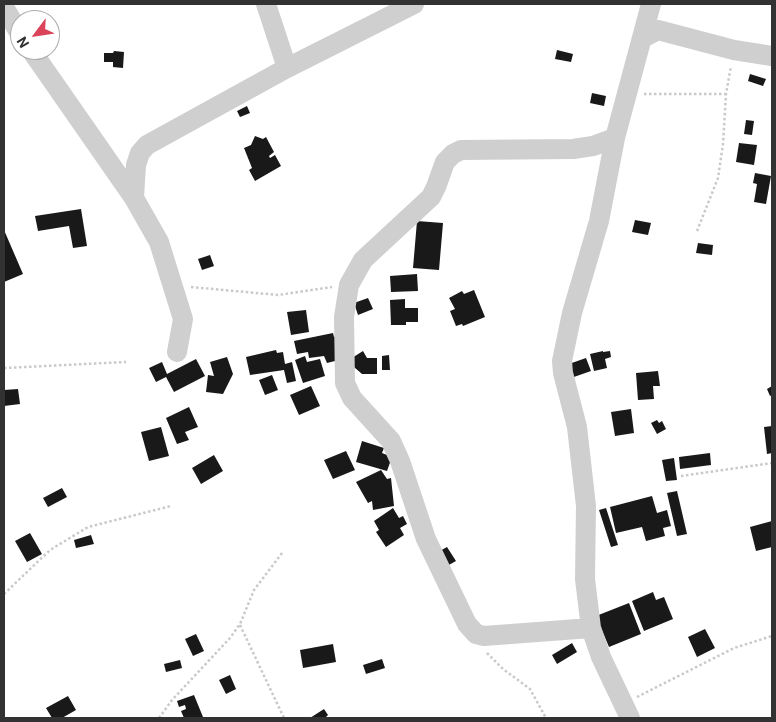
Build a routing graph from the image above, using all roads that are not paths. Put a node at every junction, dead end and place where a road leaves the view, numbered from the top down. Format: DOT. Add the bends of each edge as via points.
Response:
graph roads {
  1 [pos="266,4"];
  2 [pos="414,4"];
  3 [pos="651,4"];
  4 [pos="643,38"];
  5 [pos="772,56"];
  6 [pos="38,60"];
  7 [pos="287,68"];
  8 [pos="615,138"];
  9 [pos="134,198"];
  10 [pos="177,352"];
  11 [pos="591,628"];
  12 [pos="627,711"];
  1 -- 7 [label="street"];
  2 -- 7 [label="street"];
  3 -- 4 [label="street"];
  4 -- 5 [label="street" via="658,30 734,50"];
  4 -- 8 [label="street"];
  6 -- 9 [label="street"];
  7 -- 9 [label="street" via="147,145 136,165"];
  8 -- 11 [label="street" via="599,221 572,313 562,361 577,427 586,506 585,579"];
  8 -- 11 [label="street" via="573,150 461,150 453,154 444,162 431,197 364,260 349,285 344,317 345,383 352,398 391,441 426,539 467,624 476,634 484,636"];
  9 -- 10 [label="street" via="159,242 183,319"];
  11 -- 12 [label="street" via="601,658"];
}
